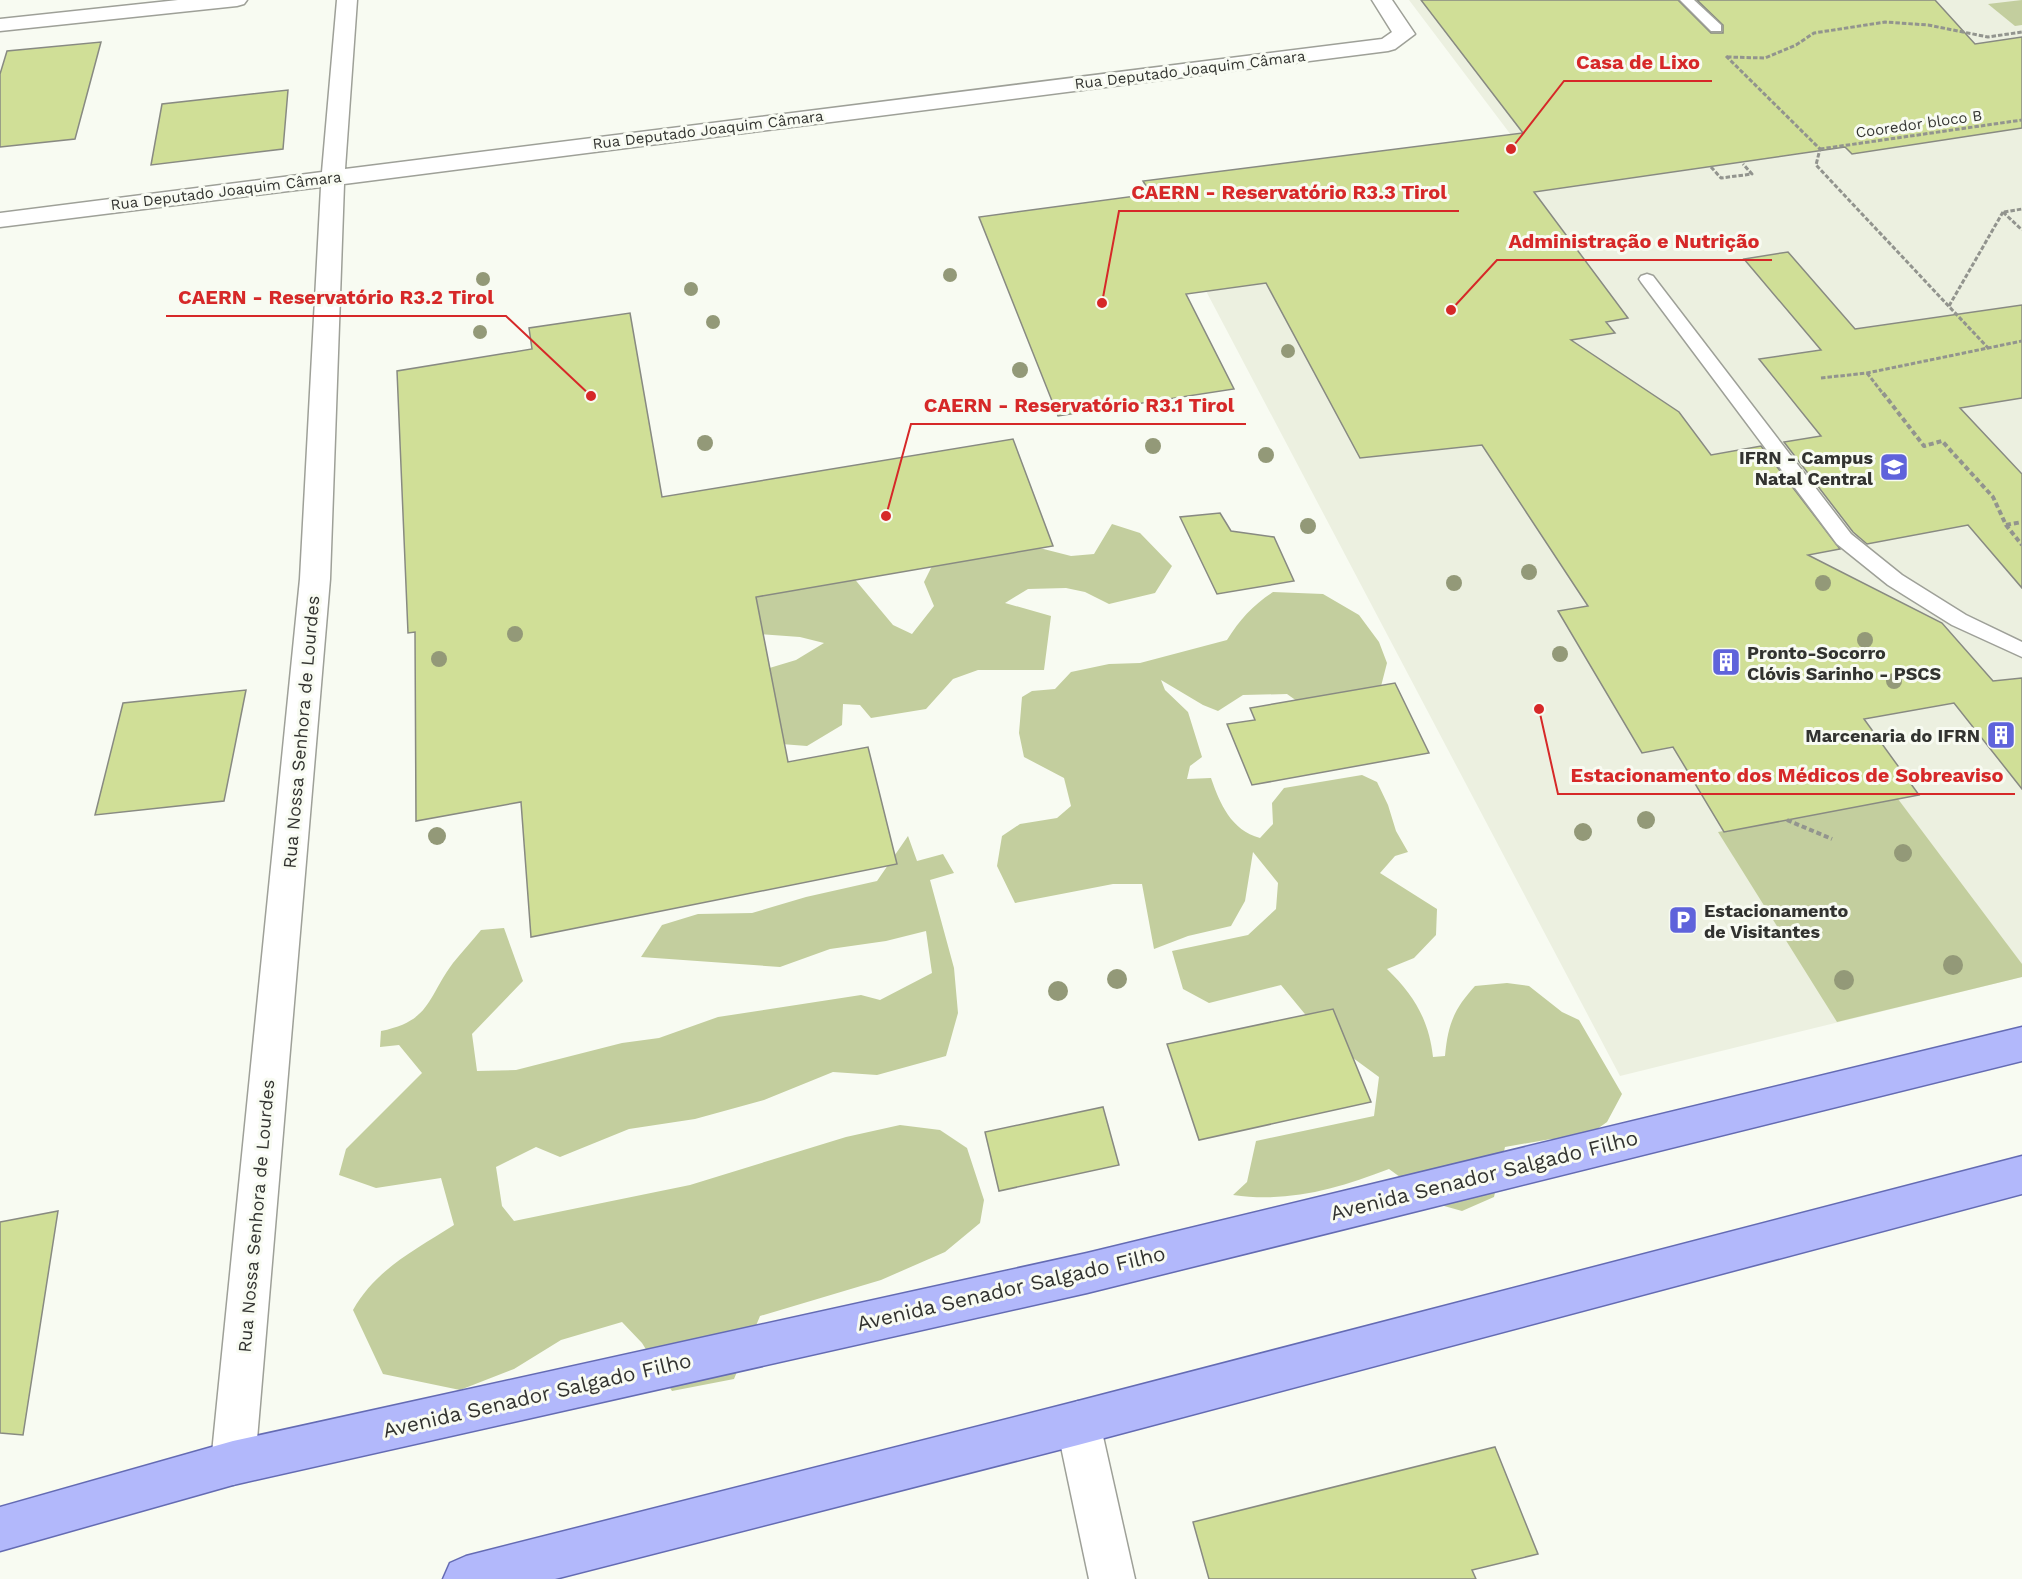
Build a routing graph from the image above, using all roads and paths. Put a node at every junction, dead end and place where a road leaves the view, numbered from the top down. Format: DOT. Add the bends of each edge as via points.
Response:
graph roads {
  1 [pos="237,0"];
  2 [pos="347,0"];
  3 [pos="1382,0"];
  4 [pos="1687,0"];
  5 [pos="32,22"];
  6 [pos="0,25"];
  7 [pos="1716,28"];
  8 [pos="0,31"];
  9 [pos="2022,32"];
  10 [pos="1718,49"];
  11 [pos="1727,57"];
  12 [pos="2022,120"];
  13 [pos="1820,148"];
  14 [pos="1743,164"];
  15 [pos="1711,167"];
  16 [pos="333,177"];
  17 [pos="2022,209"];
  18 [pos="2003,212"];
  19 [pos="0,220"];
  20 [pos="2022,230"];
  21 [pos="1647,279"];
  22 [pos="1949,306"];
  23 [pos="2022,341"];
  24 [pos="1989,349"];
  25 [pos="1867,373"];
  26 [pos="1821,378"];
  27 [pos="2022,522"];
  28 [pos="2006,525"];
  29 [pos="2022,545"];
  30 [pos="2022,650"];
  31 [pos="1787,820"];
  32 [pos="1833,839"];
  33 [pos="2022,1044"];
  34 [pos="2022,1175"];
  35 [pos="1078,1423"];
  36 [pos="233,1463"];
  37 [pos="0,1529"];
  38 [pos="466,1579"];
  39 [pos="1112,1579"];
  1 -- 5 [label="street"];
  2 -- 16 [label="street, Rua Nossa Senhora de Lourdes"];
  3 -- 16 [label="street, Rua Deputado Joaquim Câmara" via="1404,34 1388,45"];
  4 -- 7 [label="lane"];
  5 -- 6 [label="street"];
  5 -- 8 [label="street"];
  9 -- 11 [label="path" via="1988,37 1929,25 1885,22 1814,33 1765,58"];
  10 -- 11 [label="path"];
  11 -- 13 [label="path"];
  12 -- 13 [label="path, Cooredor bloco B"];
  13 -- 22 [label="path" via="1816,165"];
  14 -- 15 [label="path" via="1752,174 1721,178"];
  16 -- 19 [label="street, Rua Deputado Joaquim Câmara"];
  16 -- 36 [label="street, Rua Nossa Senhora de Lourdes" via="315,579"];
  17 -- 18 [label="path"];
  18 -- 20 [label="path"];
  18 -- 22 [label="path"];
  21 -- 30 [label="lane" via="1844,539 1868,561 1959,620"];
  22 -- 24 [label="path"];
  23 -- 24 [label="path"];
  24 -- 25 [label="path"];
  25 -- 26 [label="path"];
  25 -- 28 [label="path" via="1924,446 1942,441 1993,497"];
  27 -- 28 [label="path"];
  28 -- 29 [label="path"];
  31 -- 32 [label="path"];
  33 -- 36 [label="main road, Avenida Senador Salgado Filho" via="1087,1273"];
  34 -- 35 [label="main road"];
  35 -- 38 [label="main road"];
  35 -- 39 [label="street"];
  36 -- 37 [label="main road, Avenida Senador Salgado Filho"];
}
